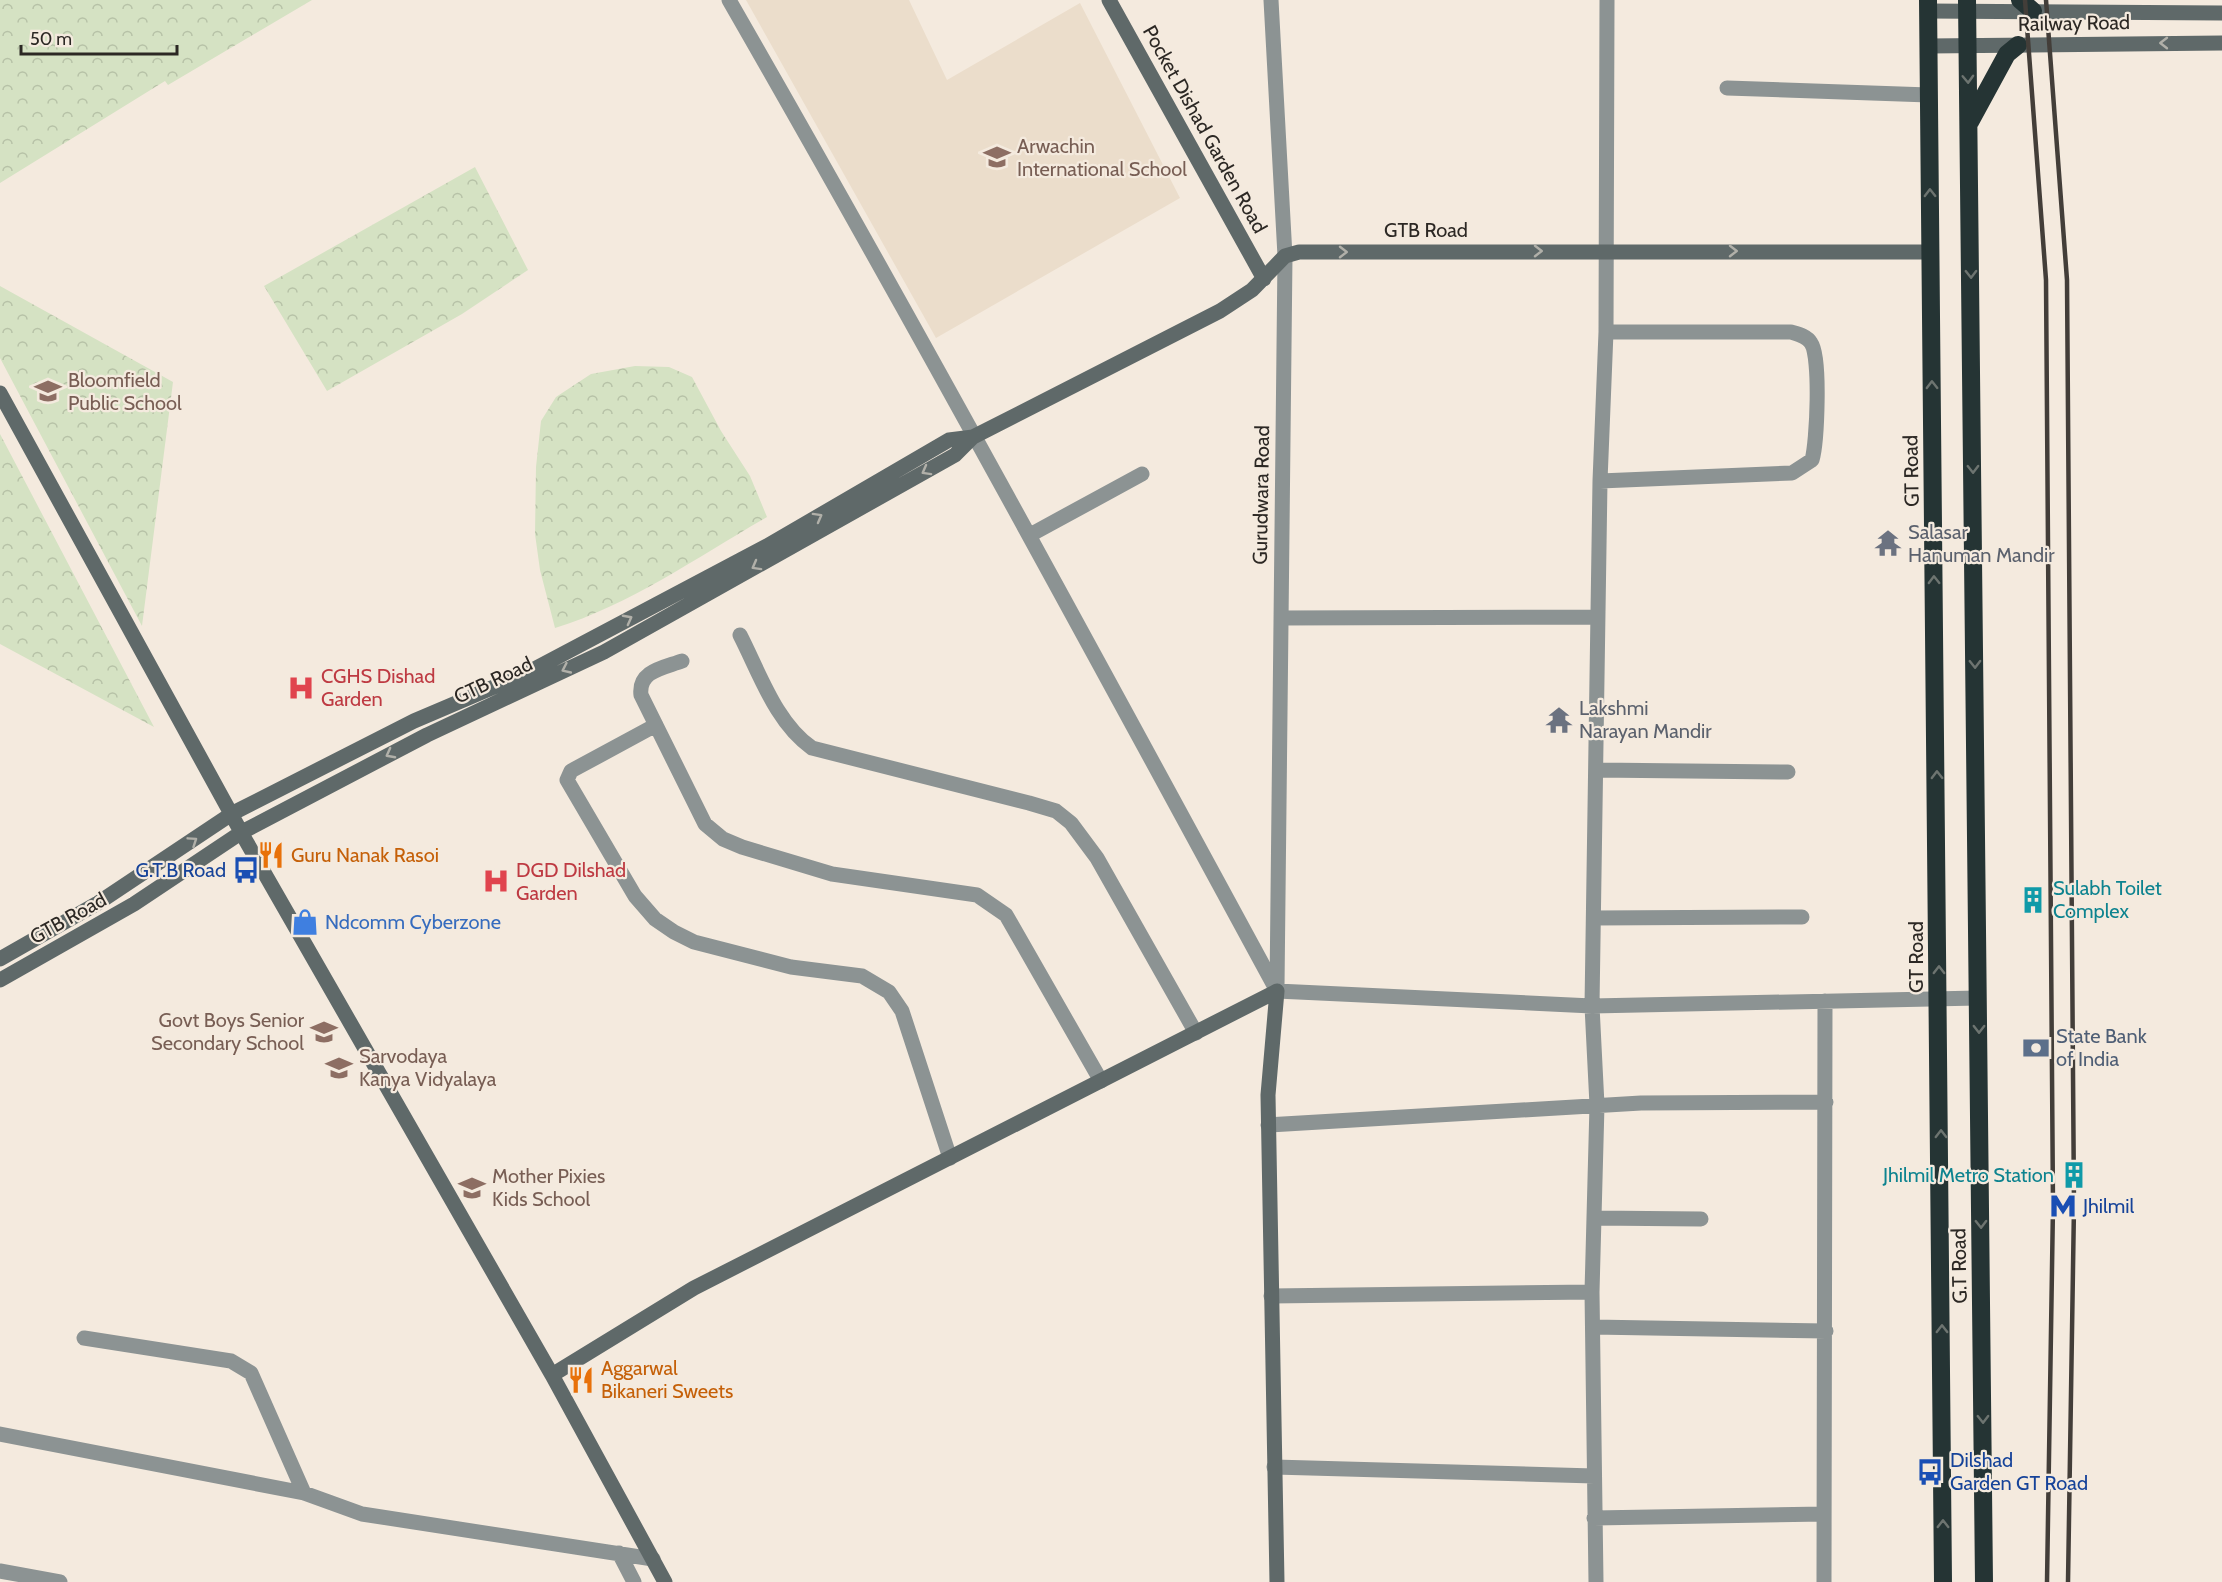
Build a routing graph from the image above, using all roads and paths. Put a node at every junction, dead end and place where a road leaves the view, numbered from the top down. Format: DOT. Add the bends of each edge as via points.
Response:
graph roads {
  1 [pos="729,0"];
  2 [pos="1109,0"];
  3 [pos="1271,0"];
  4 [pos="1607,0"];
  5 [pos="1928,5"];
  6 [pos="1967,5"];
  7 [pos="2027,5"];
  8 [pos="2222,13"];
  9 [pos="2222,43"];
  10 [pos="2018,45"];
  11 [pos="1928,46"];
  12 [pos="1967,46"];
  13 [pos="1727,88"];
  14 [pos="1929,95"];
  15 [pos="1969,124"];
  16 [pos="1605,250"];
  17 [pos="1931,252"];
  18 [pos="1285,256"];
  19 [pos="1264,279"];
  20 [pos="1606,332"];
  21 [pos="0,393"];
  22 [pos="973,437"];
  23 [pos="1142,474"];
  24 [pos="1600,481"];
  25 [pos="1030,535"];
  26 [pos="1598,617"];
  27 [pos="1281,618"];
  28 [pos="740,635"];
  29 [pos="596,636"];
  30 [pos="604,652"];
  31 [pos="682,661"];
  32 [pos="656,725"];
  33 [pos="1596,770"];
  34 [pos="1788,772"];
  35 [pos="233,813"];
  36 [pos="242,832"];
  37 [pos="1802,917"];
  38 [pos="1594,918"];
  39 [pos="0,959"];
  40 [pos="0,980"];
  41 [pos="1277,991"];
  42 [pos="1978,998"];
  43 [pos="1938,999"];
  44 [pos="1825,1001"];
  45 [pos="1592,1006"];
  46 [pos="1196,1033"];
  47 [pos="1940,1049"];
  48 [pos="1101,1081"];
  49 [pos="1826,1102"];
  50 [pos="1597,1105"];
  51 [pos="1268,1125"];
  52 [pos="950,1158"];
  53 [pos="1594,1218"];
  54 [pos="1701,1219"];
  55 [pos="1592,1292"];
  56 [pos="1271,1296"];
  57 [pos="1593,1327"];
  58 [pos="1826,1331"];
  59 [pos="84,1338"];
  60 [pos="552,1376"];
  61 [pos="0,1434"];
  62 [pos="1274,1467"];
  63 [pos="1594,1476"];
  64 [pos="304,1493"];
  65 [pos="1824,1514"];
  66 [pos="1594,1518"];
  67 [pos="619,1553"];
  68 [pos="653,1559"];
  69 [pos="0,1570"];
  70 [pos="60,1582"];
  71 [pos="634,1582"];
  72 [pos="666,1582"];
  73 [pos="1276,1582"];
  74 [pos="1596,1582"];
  75 [pos="1824,1582"];
  76 [pos="1943,1582"];
  77 [pos="1984,1582"];
  1 -- 22 [label="street"];
  2 -- 19 [label="street, Pocket Dishad Garden Road"];
  3 -- 18 [label="street, Gurudwara Road"];
  4 -- 16 [label="street"];
  5 -- 6 [label="street, Railway Road"];
  5 -- 11 [label="highway, GT Road"];
  6 -- 7 [label="street, Railway Road"];
  6 -- 12 [label="highway"];
  7 -- 8 [label="street, Railway Road"];
  9 -- 10 [label="street, Railway Road, one-way"];
  10 -- 12 [label="street, Railway Road"];
  10 -- 15 [label="highway" via="2007,54"];
  11 -- 12 [label="street, Railway Road"];
  11 -- 14 [label="highway, GT Road"];
  12 -- 15 [label="highway, one-way"];
  13 -- 14 [label="street"];
  17 -- 14 [label="highway, GT Road, one-way"];
  15 -- 42 [label="highway, G.T Road, one-way"];
  16 -- 17 [label="street, GTB Road, one-way"];
  18 -- 16 [label="street, GTB Road, one-way" via="1299,252"];
  16 -- 20 [label="street"];
  43 -- 17 [label="highway, GT Road, one-way"];
  18 -- 19 [label="street, GTB Road"];
  18 -- 27 [label="street, Gurudwara Road"];
  19 -- 22 [label="street, GTB Road" via="1220,311"];
  20 -- 24 [label="street"];
  20 -- 24 [label="street" via="1791,332 1804,336 1812,343 1816,357 1816,445 1812,460 1792,473"];
  21 -- 35 [label="street"];
  22 -- 25 [label="street"];
  29 -- 22 [label="street, GTB Road, one-way" via="767,546 949,440"];
  22 -- 30 [label="street, GTB Road, one-way" via="955,454"];
  23 -- 25 [label="street"];
  24 -- 26 [label="street"];
  25 -- 41 [label="street"];
  26 -- 27 [label="street"];
  26 -- 33 [label="street"];
  27 -- 41 [label="street, Gurudwara Road"];
  28 -- 46 [label="street" via="784,720 796,737 812,748 1029,803 1056,811 1071,823 1096,858"];
  29 -- 30 [label="street"];
  29 -- 35 [label="street, GTB Road" via="528,672 414,721"];
  30 -- 36 [label="street, GTB Road, one-way" via="427,735"];
  31 -- 32 [label="street" via="646,675 640,685"];
  32 -- 48 [label="street" via="705,824 723,839 832,874 977,895 993,904 1006,915"];
  32 -- 52 [label="street" via="571,771 567,780 635,896 655,919 694,942 791,967 862,976 889,992 902,1011"];
  33 -- 34 [label="street"];
  33 -- 38 [label="street"];
  35 -- 36 [label="street"];
  39 -- 35 [label="street, GTB Road, one-way" via="98,903"];
  36 -- 40 [label="street, GTB Road" via="134,904"];
  36 -- 60 [label="street"];
  37 -- 38 [label="street"];
  38 -- 45 [label="street"];
  41 -- 45 [label="street"];
  41 -- 46 [label="street"];
  41 -- 51 [label="street"];
  42 -- 43 [label="street"];
  42 -- 77 [label="highway, G.T Road, one-way"];
  43 -- 44 [label="street"];
  43 -- 47 [label="highway, GT Road"];
  44 -- 45 [label="street"];
  44 -- 49 [label="street"];
  45 -- 50 [label="street"];
  46 -- 48 [label="street"];
  76 -- 47 [label="highway, G.T Road, one-way"];
  48 -- 52 [label="street"];
  49 -- 50 [label="street"];
  49 -- 58 [label="street"];
  50 -- 51 [label="street"];
  50 -- 53 [label="street"];
  51 -- 56 [label="street"];
  52 -- 60 [label="street" via="694,1288"];
  53 -- 54 [label="street"];
  53 -- 55 [label="street"];
  55 -- 56 [label="street"];
  55 -- 57 [label="street"];
  56 -- 62 [label="street"];
  57 -- 58 [label="street"];
  57 -- 63 [label="street"];
  58 -- 65 [label="street"];
  59 -- 64 [label="street" via="231,1362 251,1373"];
  60 -- 68 [label="street"];
  61 -- 64 [label="street"];
  62 -- 63 [label="street"];
  62 -- 73 [label="street"];
  63 -- 66 [label="street"];
  64 -- 67 [label="street" via="362,1514"];
  65 -- 66 [label="street"];
  65 -- 75 [label="street"];
  66 -- 74 [label="street"];
  67 -- 68 [label="street"];
  67 -- 71 [label="street"];
  68 -- 72 [label="street"];
  69 -- 70 [label="street"];
}
